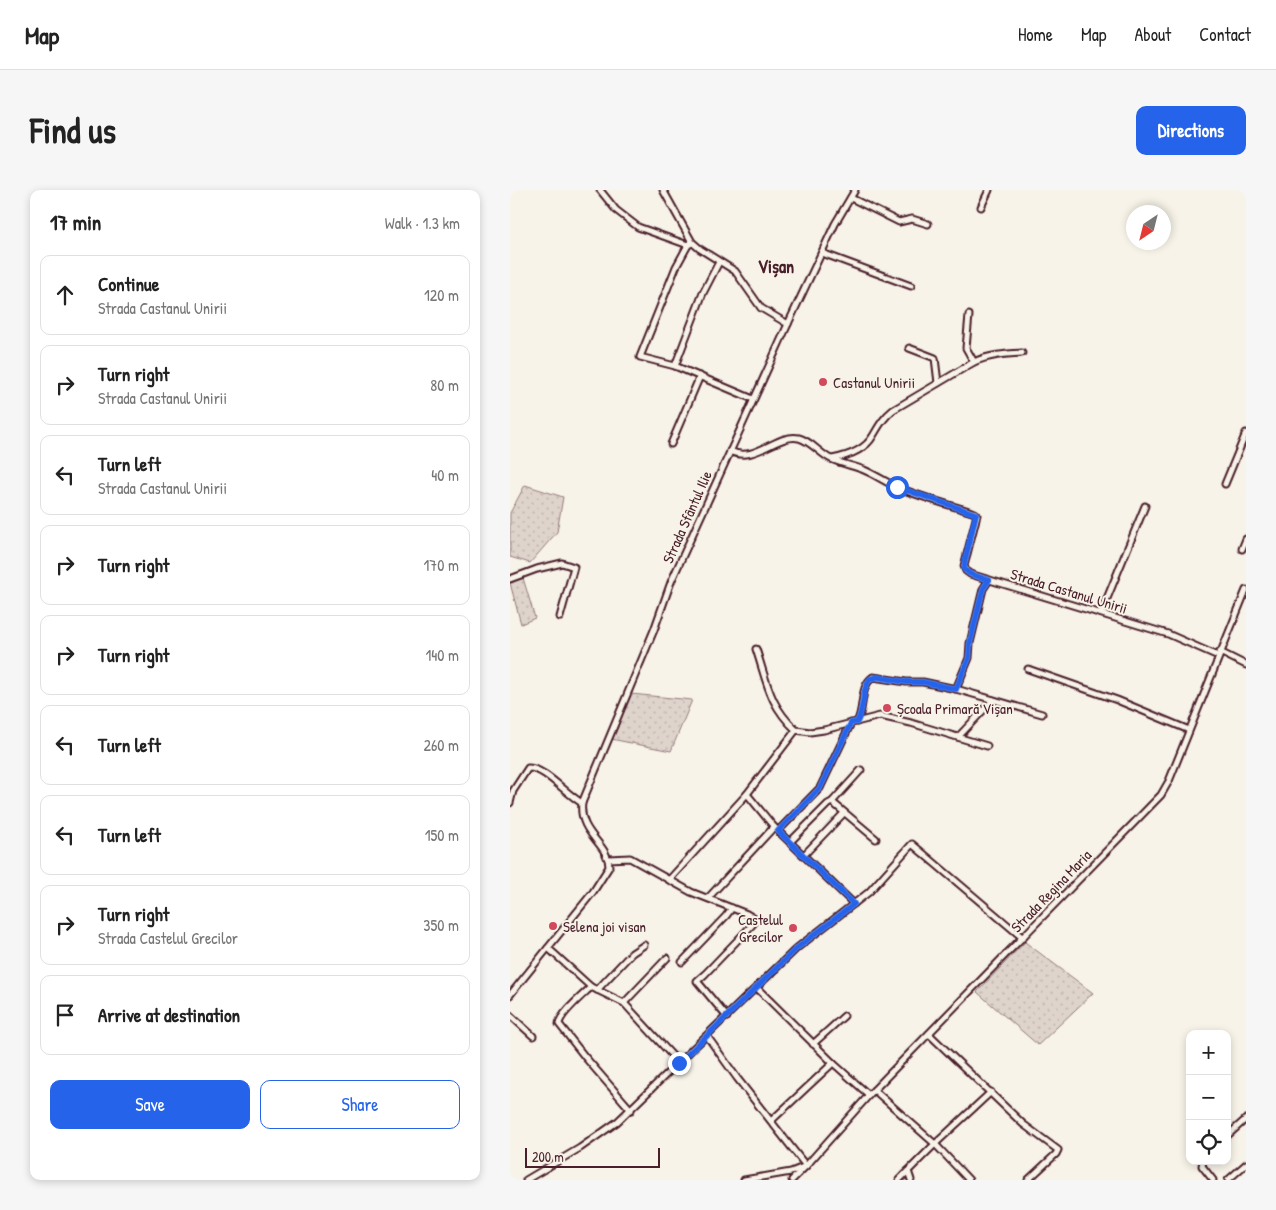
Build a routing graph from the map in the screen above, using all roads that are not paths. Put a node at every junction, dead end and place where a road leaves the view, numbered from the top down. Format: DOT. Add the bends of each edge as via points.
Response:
graph roads {
  1 [pos="600,190"];
  2 [pos="663,190"];
  3 [pos="855,190"];
  4 [pos="989,190"];
  5 [pos="851,198"];
  6 [pos="981,207"];
  7 [pos="928,224"];
  8 [pos="690,244"];
  9 [pos="822,253"];
  10 [pos="719,262"];
  11 [pos="911,286"];
  12 [pos="969,315"];
  13 [pos="788,324"];
  14 [pos="909,348"];
  15 [pos="1022,353"];
  16 [pos="974,362"];
  17 [pos="674,366"];
  18 [pos="700,376"];
  19 [pos="938,383"];
  20 [pos="753,399"];
  21 [pos="1246,433"];
  22 [pos="671,444"];
  23 [pos="730,452"];
  24 [pos="832,459"];
  25 [pos="1224,484"];
  26 [pos="1145,506"];
  27 [pos="1246,539"];
  28 [pos="1242,549"];
  29 [pos="510,579"];
  30 [pos="989,580"];
  31 [pos="1246,590"];
  32 [pos="1101,613"];
  33 [pos="560,617"];
  34 [pos="756,649"];
  35 [pos="1219,654"];
  36 [pos="1245,662"];
  37 [pos="1028,670"];
  38 [pos="956,689"];
  39 [pos="993,700"];
  40 [pos="1042,714"];
  41 [pos="854,722"];
  42 [pos="796,730"];
  43 [pos="1189,730"];
  44 [pos="958,737"];
  45 [pos="987,746"];
  46 [pos="861,770"];
  47 [pos="511,790"];
  48 [pos="747,794"];
  49 [pos="832,802"];
  50 [pos="510,803"];
  51 [pos="582,803"];
  52 [pos="844,812"];
  53 [pos="776,829"];
  54 [pos="876,838"];
  55 [pos="790,842"];
  56 [pos="804,855"];
  57 [pos="608,859"];
  58 [pos="668,880"];
  59 [pos="708,898"];
  60 [pos="854,904"];
  61 [pos="732,908"];
  62 [pos="1023,938"];
  63 [pos="644,945"];
  64 [pos="548,948"];
  65 [pos="666,958"];
  66 [pos="682,962"];
  67 [pos="591,987"];
  68 [pos="756,988"];
  69 [pos="597,990"];
  70 [pos="510,995"];
  71 [pos="624,1003"];
  72 [pos="510,1015"];
  73 [pos="844,1016"];
  74 [pos="727,1017"];
  75 [pos="929,1034"];
  76 [pos="533,1036"];
  77 [pos="707,1036"];
  78 [pos="813,1044"];
  79 [pos="679,1063"];
  80 [pos="833,1063"];
  81 [pos="874,1090"];
  82 [pos="991,1092"];
  83 [pos="869,1095"];
  84 [pos="631,1110"];
  85 [pos="1246,1118"];
  86 [pos="771,1121"];
  87 [pos="1231,1132"];
  88 [pos="935,1144"];
  89 [pos="1246,1164"];
  90 [pos="1202,1165"];
  91 [pos="806,1166"];
  92 [pos="908,1171"];
  93 [pos="526,1180"];
  94 [pos="744,1180"];
  95 [pos="792,1180"];
  96 [pos="899,1180"];
  97 [pos="911,1180"];
  98 [pos="969,1180"];
  99 [pos="1028,1180"];
  100 [pos="1213,1180"];
  101 [pos="1228,1180"];
  1 -- 8 [label="street" via="616,210 638,227"];
  2 -- 8 [label="street"];
  3 -- 5 [label="street, Strada Sfântul Ilie"];
  4 -- 6 [label="street"];
  5 -- 7 [label="street" via="899,222 912,219"];
  5 -- 9 [label="street, Strada Sfântul Ilie"];
  8 -- 10 [label="street"];
  8 -- 17 [label="street" via="676,267 640,357"];
  9 -- 11 [label="street"];
  9 -- 13 [label="street, Strada Sfântul Ilie"];
  10 -- 13 [label="street" via="734,272 761,308"];
  10 -- 17 [label="street"];
  12 -- 16 [label="street" via="966,348"];
  13 -- 20 [label="street, Strada Sfântul Ilie"];
  14 -- 19 [label="street" via="936,358"];
  15 -- 16 [label="street"];
  16 -- 19 [label="street"];
  17 -- 18 [label="street"];
  18 -- 20 [label="street"];
  18 -- 22 [label="street"];
  19 -- 24 [label="street" via="884,417 871,440 861,449"];
  20 -- 23 [label="street, Strada Sfântul Ilie"];
  21 -- 25 [label="street"];
  23 -- 24 [label="street, Strada Castanul Unirii" via="750,453 796,438"];
  23 -- 51 [label="street, Strada Sfântul Ilie" via="672,582"];
  24 -- 30 [label="street, Strada Castanul Unirii" via="865,470 914,494 975,513 964,569"];
  26 -- 32 [label="street"];
  27 -- 28 [label="street"];
  29 -- 33 [label="street" via="562,563 574,567"];
  30 -- 32 [label="street, Strada Castanul Unirii"];
  30 -- 38 [label="street" via="983,589 969,658"];
  31 -- 35 [label="street, Strada Regina Maria"];
  32 -- 35 [label="street, Strada Castanul Unirii"];
  34 -- 42 [label="street" via="777,709"];
  35 -- 36 [label="street, Strada Castanul Unirii"];
  35 -- 43 [label="street, Strada Regina Maria"];
  37 -- 43 [label="street" via="1117,700"];
  38 -- 39 [label="street"];
  38 -- 41 [label="street" via="873,677 865,687 861,715"];
  39 -- 40 [label="street"];
  39 -- 44 [label="street"];
  41 -- 42 [label="street" via="810,732"];
  41 -- 44 [label="street" via="880,716"];
  41 -- 53 [label="street" via="820,788"];
  42 -- 48 [label="street"];
  43 -- 62 [label="street, Strada Regina Maria" via="1161,795"];
  44 -- 45 [label="street"];
  46 -- 49 [label="street"];
  47 -- 50 [label="street"];
  47 -- 51 [label="street" via="528,768 533,768"];
  48 -- 53 [label="street"];
  48 -- 58 [label="street"];
  49 -- 52 [label="street"];
  49 -- 55 [label="street"];
  51 -- 57 [label="street" via="586,826"];
  52 -- 54 [label="street"];
  52 -- 56 [label="street"];
  53 -- 55 [label="street"];
  53 -- 59 [label="street"];
  55 -- 56 [label="street"];
  56 -- 60 [label="street"];
  57 -- 58 [label="street" via="630,858"];
  57 -- 64 [label="street" via="607,871"];
  58 -- 59 [label="street"];
  59 -- 61 [label="street"];
  60 -- 62 [label="street" via="912,844"];
  60 -- 68 [label="street" via="797,948"];
  61 -- 66 [label="street"];
  61 -- 74 [label="street" via="752,916 755,922 697,981"];
  62 -- 75 [label="street, Strada Regina Maria"];
  63 -- 69 [label="street" via="632,952"];
  64 -- 67 [label="street"];
  64 -- 70 [label="street"];
  65 -- 71 [label="street"];
  67 -- 69 [label="street"];
  67 -- 84 [label="street" via="558,1023"];
  68 -- 74 [label="street"];
  68 -- 78 [label="street"];
  69 -- 71 [label="street"];
  71 -- 79 [label="street"];
  72 -- 76 [label="street"];
  73 -- 78 [label="street"];
  74 -- 77 [label="street"];
  75 -- 81 [label="street, Strada Regina Maria"];
  75 -- 82 [label="street"];
  77 -- 79 [label="street"];
  77 -- 86 [label="street"];
  78 -- 80 [label="street"];
  79 -- 84 [label="street"];
  80 -- 83 [label="street"];
  80 -- 86 [label="street"];
  81 -- 83 [label="street, Strada Regina Maria"];
  81 -- 88 [label="street"];
  82 -- 88 [label="street"];
  82 -- 99 [label="street" via="1023,1124 1058,1150"];
  83 -- 91 [label="street, Strada Regina Maria"];
  84 -- 93 [label="street" via="580,1148"];
  85 -- 87 [label="street"];
  86 -- 91 [label="street"];
  88 -- 92 [label="street"];
  88 -- 98 [label="street"];
  89 -- 101 [label="street"];
  90 -- 100 [label="street"];
  91 -- 94 [label="street"];
  91 -- 95 [label="street, Strada Regina Maria"];
  92 -- 96 [label="street"];
  92 -- 97 [label="street"];
}
